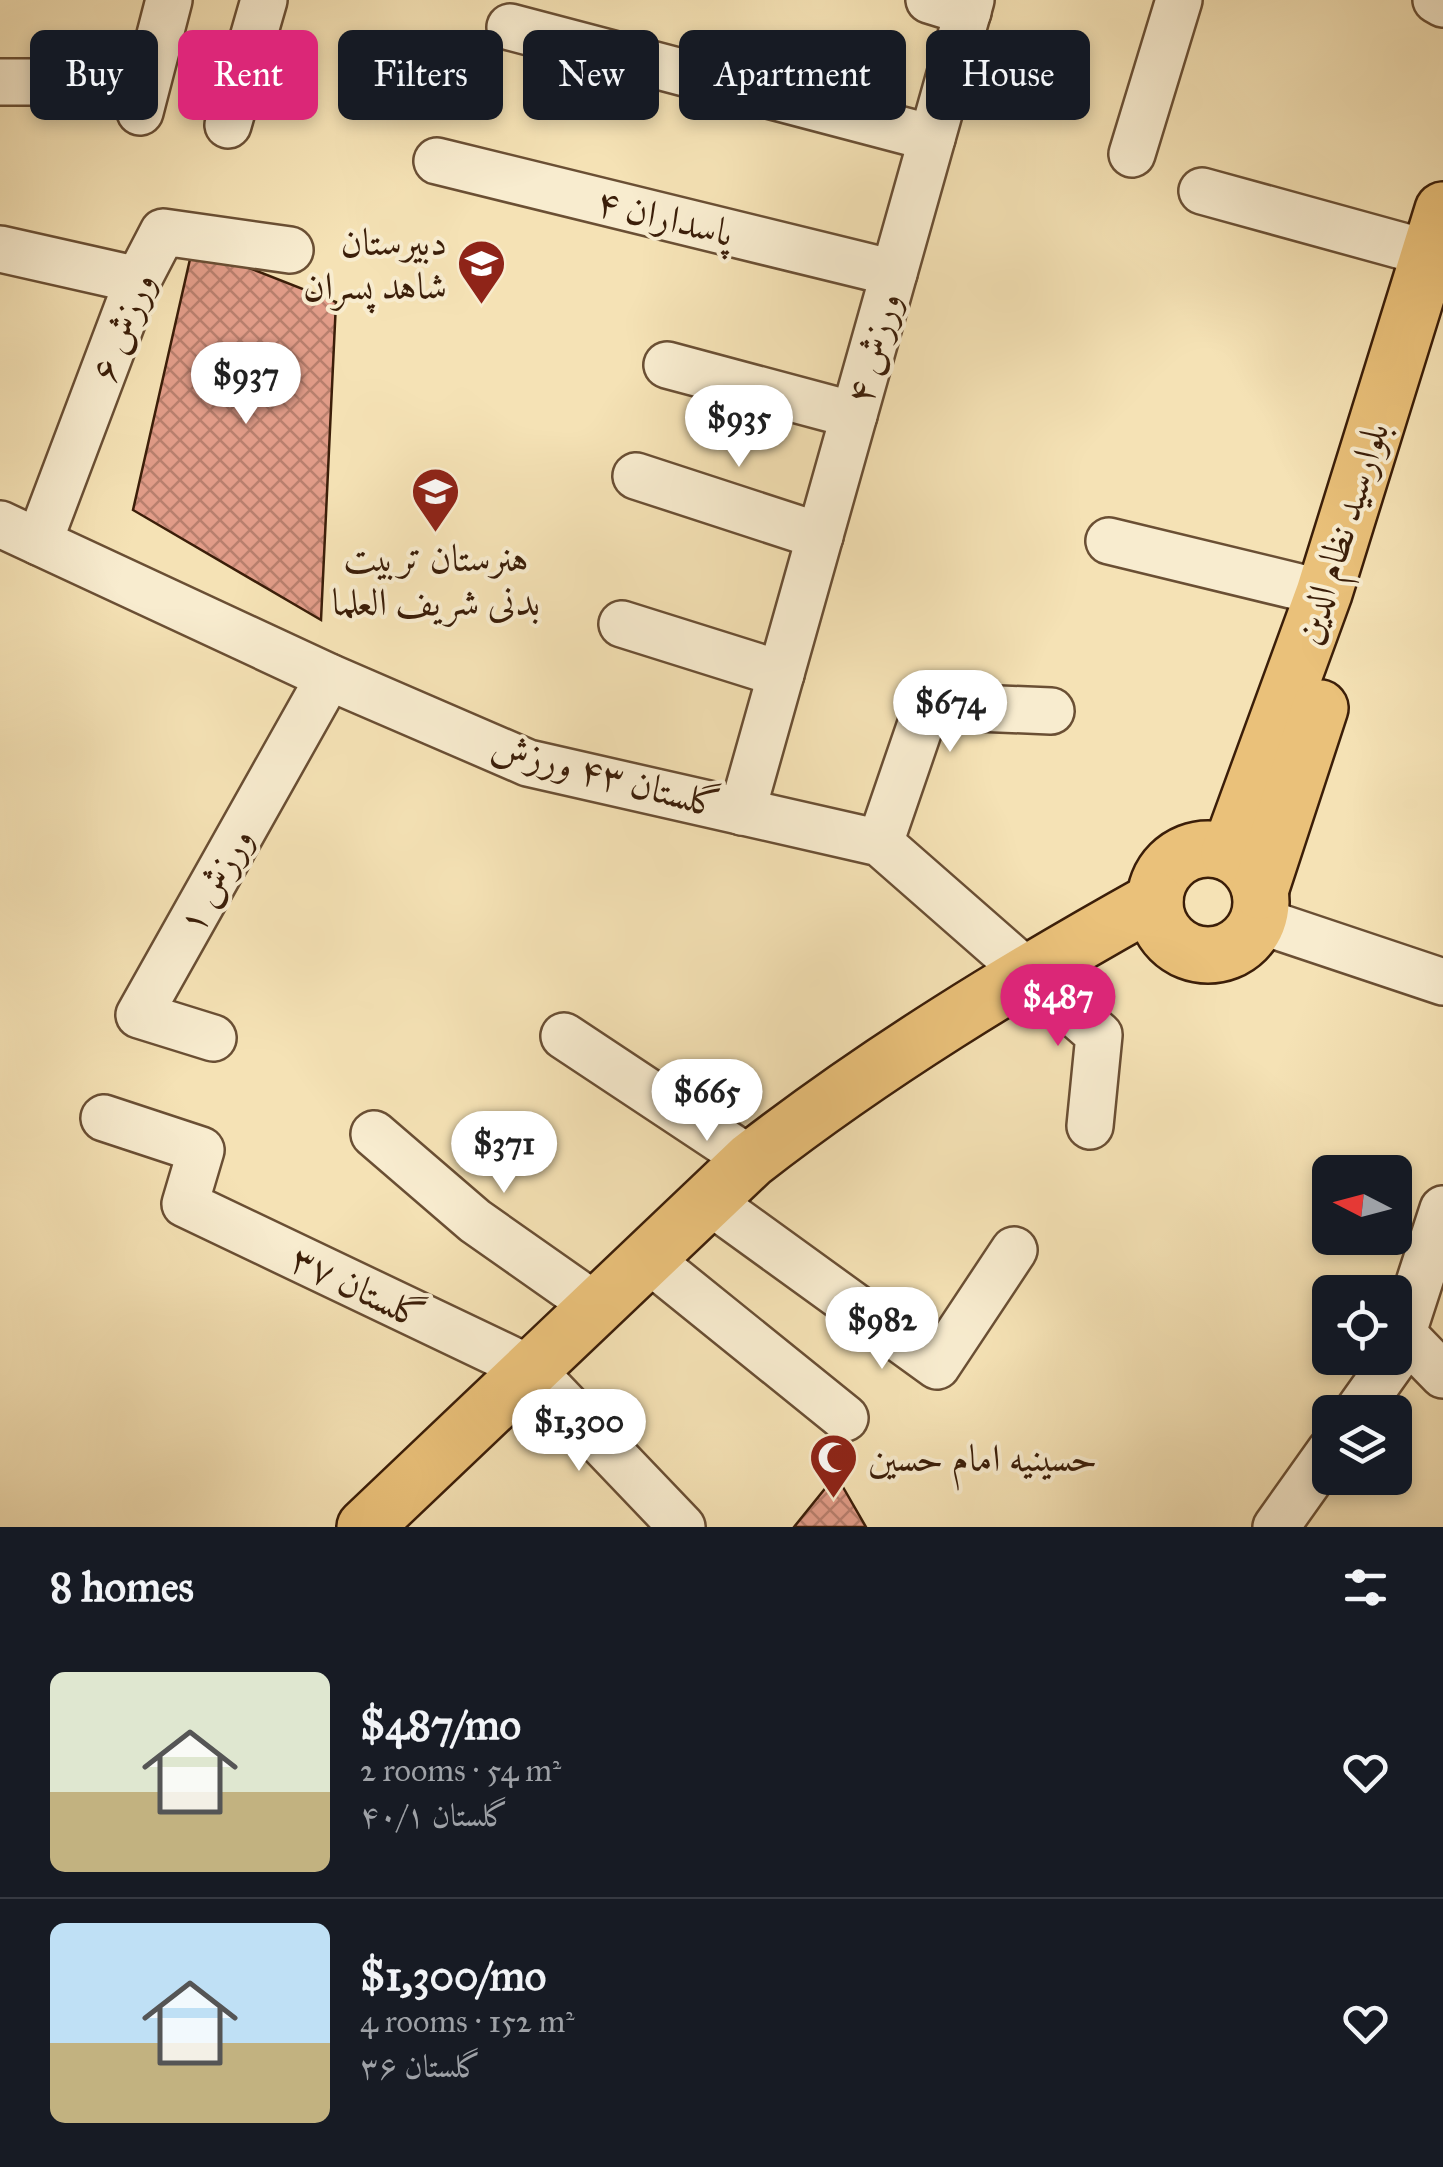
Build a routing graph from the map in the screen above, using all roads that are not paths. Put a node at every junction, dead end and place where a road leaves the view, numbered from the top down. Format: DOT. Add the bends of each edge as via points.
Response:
graph roads {
  1 [pos="168,0"];
  2 [pos="264,0"];
  3 [pos="1179,0"];
  4 [pos="1436,0"];
  5 [pos="956,4"];
  6 [pos="1443,4"];
  7 [pos="510,27"];
  8 [pos="158,40"];
  9 [pos="228,125"];
  10 [pos="932,138"];
  11 [pos="1132,154"];
  12 [pos="437,161"];
  13 [pos="1202,191"];
  14 [pos="1437,232"];
  15 [pos="0,249"];
  16 [pos="290,250"];
  17 [pos="894,273"];
  18 [pos="138,280"];
  19 [pos="1443,322"];
  20 [pos="667,364"];
  21 [pos="854,415"];
  22 [pos="636,476"];
  23 [pos="20,533"];
  24 [pos="820,536"];
  25 [pos="1109,542"];
  26 [pos="1324,593"];
  27 [pos="622,624"];
  28 [pos="781,674"];
  29 [pos="328,677"];
  30 [pos="1051,711"];
  31 [pos="742,812"];
  32 [pos="880,843"];
  33 [pos="1249,888"];
  34 [pos="1155,900"];
  35 [pos="1028,970"];
  36 [pos="1443,982"];
  37 [pos="564,1036"];
  38 [pos="212,1038"];
  39 [pos="104,1118"];
  40 [pos="1090,1126"];
  41 [pos="374,1134"];
  42 [pos="750,1160"];
  43 [pos="709,1201"];
  44 [pos="1443,1210"];
  45 [pos="1014,1250"];
  46 [pos="647,1258"];
  47 [pos="596,1306"];
  48 [pos="1412,1306"];
  49 [pos="1412,1343"];
  50 [pos="531,1369"];
  51 [pos="1443,1376"];
  52 [pos="845,1418"];
  53 [pos="1312,1476"];
  54 [pos="365,1527"];
  55 [pos="682,1527"];
  56 [pos="1276,1527"];
  1 -- 8 [label="street"];
  2 -- 9 [label="street"];
  3 -- 11 [label="street"];
  4 -- 6 [label="street"];
  5 -- 10 [label="street, ورزش ۴"];
  7 -- 10 [label="street"];
  10 -- 17 [label="street, ورزش ۴"];
  12 -- 17 [label="street, پاسداران ۴"];
  13 -- 14 [label="street"];
  14 -- 26 [label="main road, بلوارسید نظام الدین"];
  15 -- 18 [label="street"];
  16 -- 18 [label="street, ورزش ۶" via="163,232"];
  17 -- 21 [label="street, ورزش ۴"];
  18 -- 23 [label="street, ورزش ۶"];
  19 -- 33 [label="main road, بلوارسید نظام الدین" via="1367,567"];
  20 -- 21 [label="street"];
  21 -- 24 [label="street, ورزش ۴"];
  22 -- 24 [label="street"];
  23 -- 29 [label="street, گلستان ۴۳ ورزش"];
  24 -- 28 [label="street, ورزش ۴"];
  25 -- 26 [label="street"];
  26 -- 33 [label="main road, بلوارسید نظام الدین"];
  27 -- 28 [label="street"];
  28 -- 31 [label="street, ورزش ۴"];
  29 -- 31 [label="street, گلستان ۴۳ ورزش" via="528,763"];
  29 -- 38 [label="street, ورزش ۱" via="139,1015"];
  30 -- 32 [label="street" via="928,706"];
  31 -- 32 [label="street, گلستان ۴۳ ورزش"];
  32 -- 35 [label="street, گلستان ۴۳ ورزش"];
  33 -- 34 [label="main road" via="1212,848 1196,850 1167,868"];
  33 -- 34 [label="main road" via="1251,935 1223,954 1206,956 1175,944 1164,932"];
  33 -- 36 [label="street"];
  34 -- 35 [label="main road"];
  35 -- 40 [label="street, گلستان ۴۳ ورزش" via="1098,1034"];
  35 -- 42 [label="main road"];
  37 -- 42 [label="street"];
  39 -- 50 [label="street, گلستان ۳۷" via="201,1150 185,1204"];
  41 -- 47 [label="street" via="476,1222"];
  42 -- 43 [label="main road"];
  43 -- 45 [label="street" via="937,1366"];
  43 -- 46 [label="main road"];
  44 -- 48 [label="street"];
  46 -- 47 [label="main road"];
  46 -- 52 [label="street"];
  47 -- 50 [label="main road"];
  49 -- 51 [label="street"];
  50 -- 54 [label="main road"];
  50 -- 55 [label="street"];
  53 -- 56 [label="street"];
}
